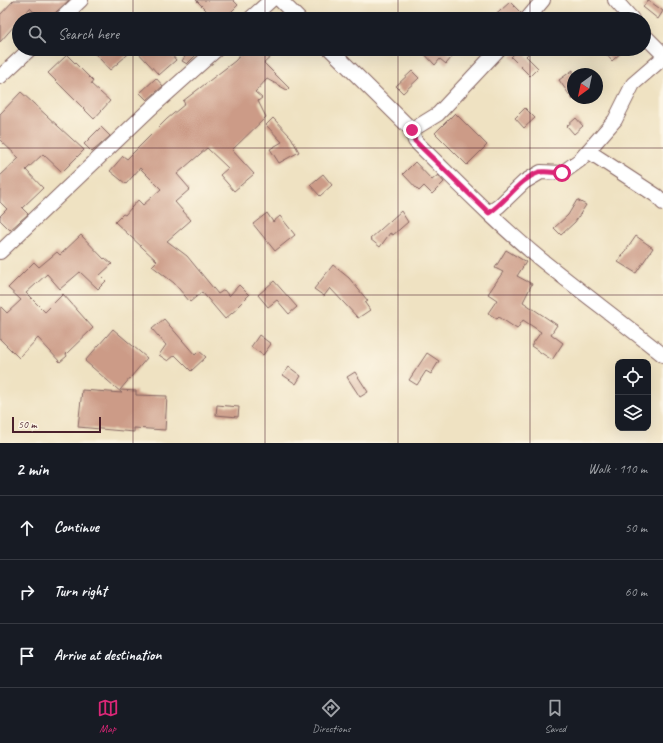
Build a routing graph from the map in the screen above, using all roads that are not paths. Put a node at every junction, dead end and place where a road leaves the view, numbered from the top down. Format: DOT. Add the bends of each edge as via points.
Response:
graph roads {
  1 [pos="81,0"];
  2 [pos="271,0"];
  3 [pos="280,0"];
  4 [pos="543,0"];
  5 [pos="615,0"];
  6 [pos="68,12"];
  7 [pos="258,12"];
  8 [pos="292,12"];
  9 [pos="533,12"];
  10 [pos="626,12"];
  11 [pos="651,42"];
  12 [pos="663,54"];
  13 [pos="22,56"];
  14 [pos="209,56"];
  15 [pos="337,56"];
  16 [pos="493,56"];
  17 [pos="663,58"];
  18 [pos="0,77"];
  19 [pos="412,130"];
  20 [pos="588,151"];
  21 [pos="663,203"];
  22 [pos="489,213"];
  23 [pos="0,252"];
  24 [pos="663,355"];
  1 -- 6 [label="street"];
  2 -- 7 [label="street"];
  3 -- 8 [label="street"];
  4 -- 9 [label="street"];
  5 -- 10 [label="street"];
  11 -- 12 [label="street"];
  13 -- 18 [label="street"];
  14 -- 23 [label="street"];
  15 -- 19 [label="street"];
  16 -- 19 [label="street" via="438,114"];
  17 -- 20 [label="street" via="633,84 615,120"];
  19 -- 22 [label="street" via="415,141"];
  20 -- 21 [label="street" via="657,196"];
  20 -- 22 [label="street" via="562,173 540,172 524,182 500,206"];
  22 -- 24 [label="street" via="538,257"];
}
